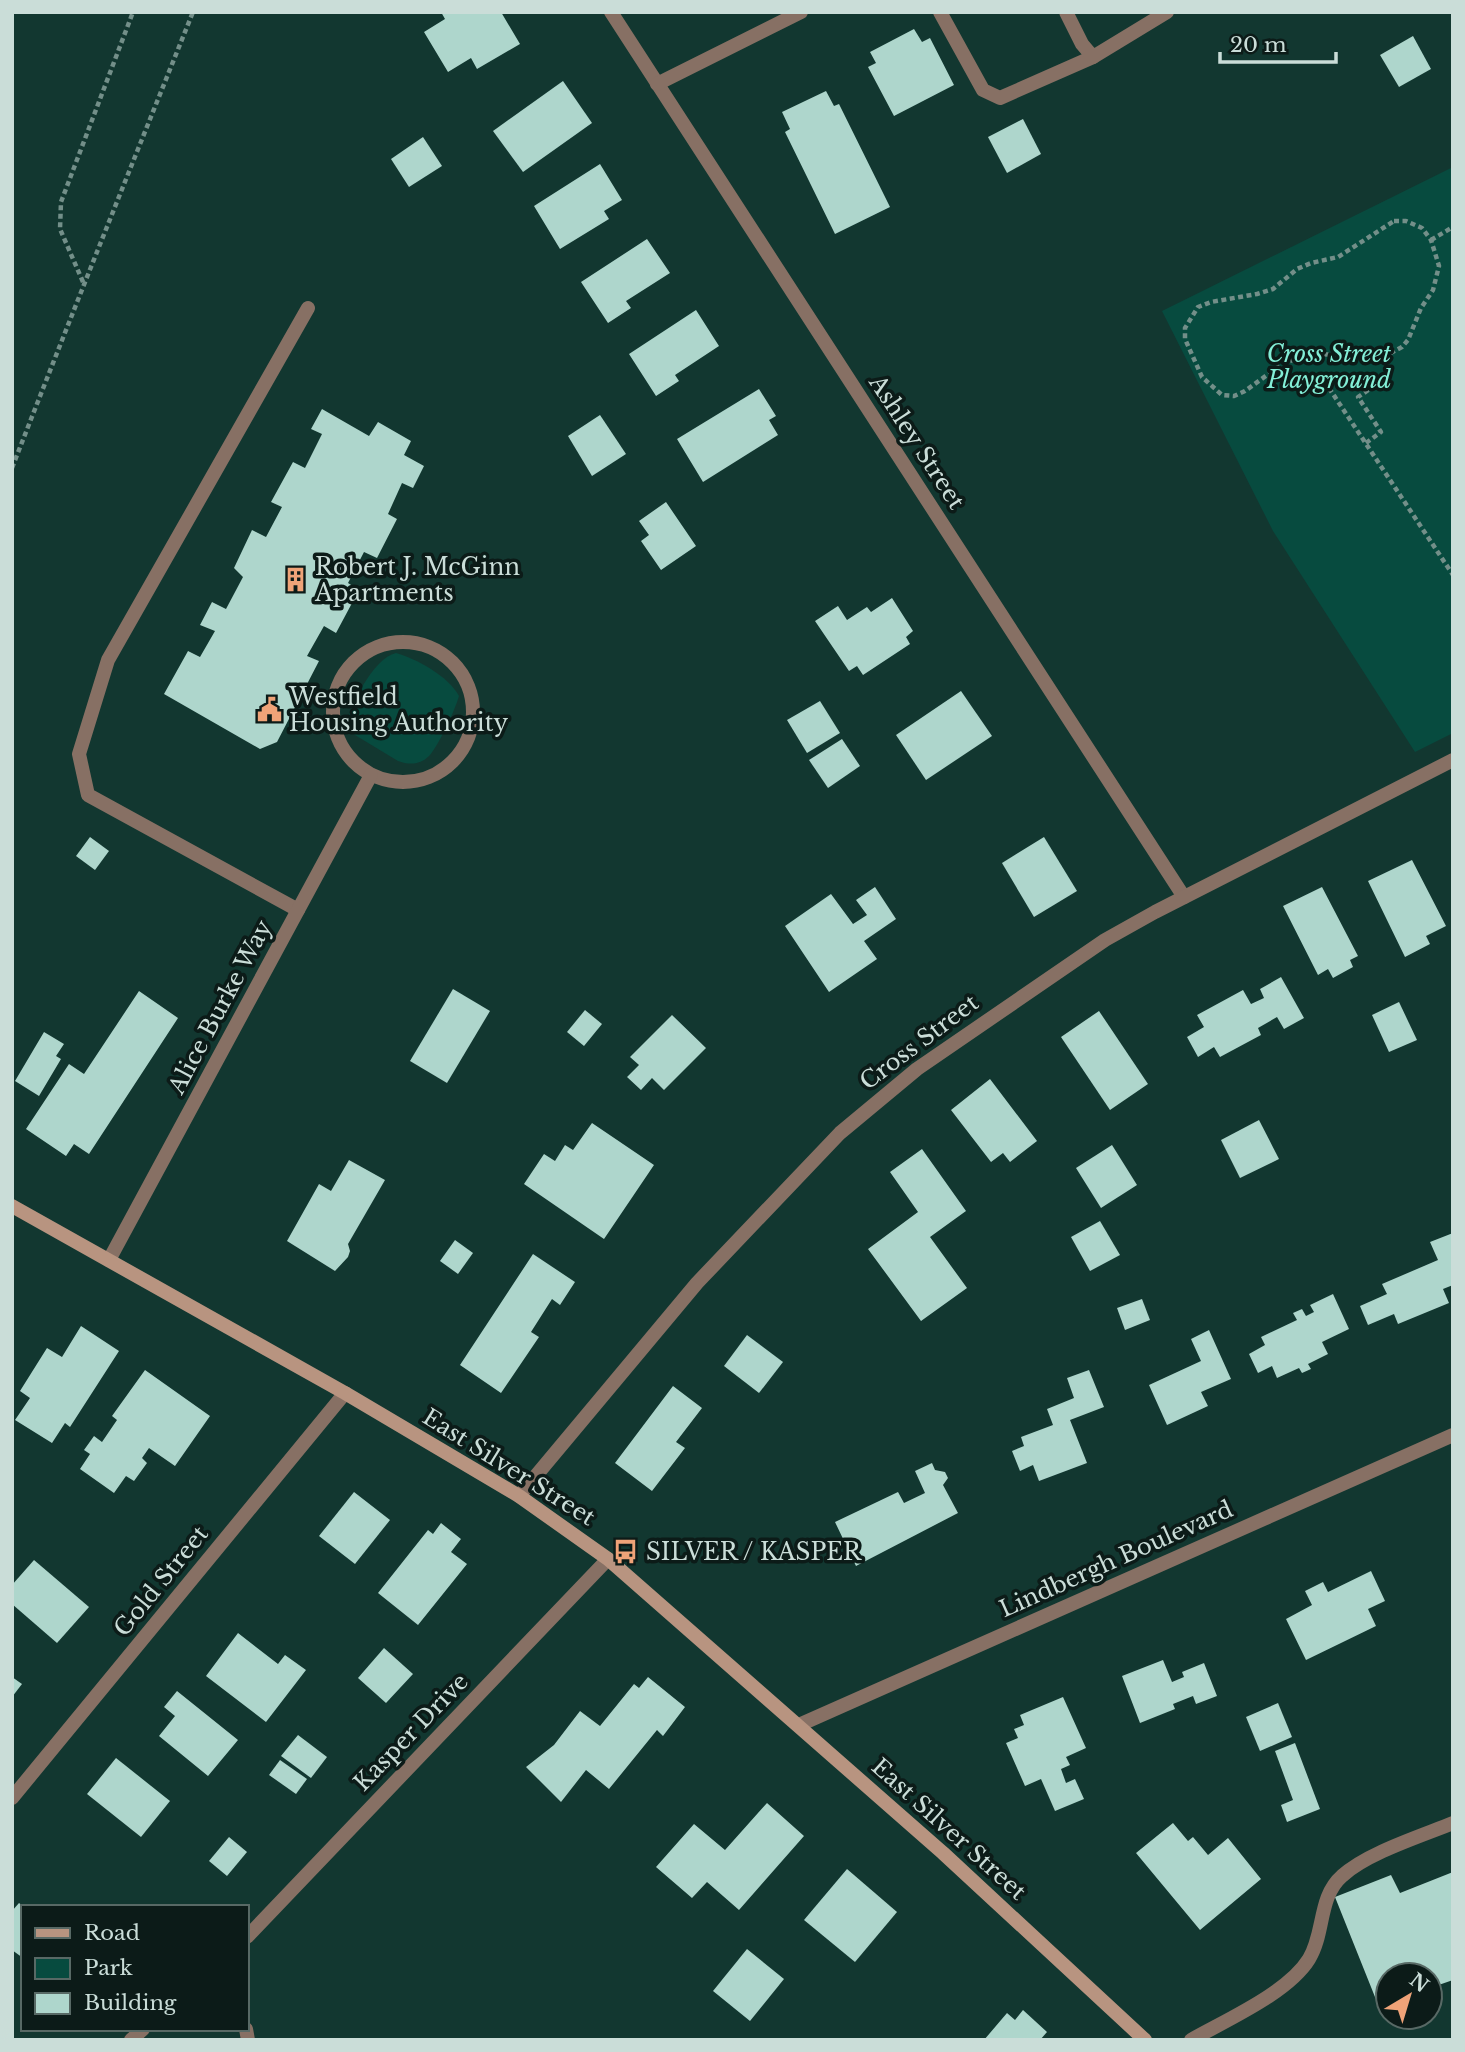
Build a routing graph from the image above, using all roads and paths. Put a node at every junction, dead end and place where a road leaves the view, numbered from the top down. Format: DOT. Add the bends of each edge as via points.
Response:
graph roads {
  1 [pos="133,12"];
  2 [pos="193,12"];
  3 [pos="611,12"];
  4 [pos="801,12"];
  5 [pos="940,12"];
  6 [pos="1066,12"];
  7 [pos="1167,12"];
  8 [pos="1093,57"];
  9 [pos="657,84"];
  10 [pos="1453,227"];
  11 [pos="1431,240"];
  12 [pos="83,283"];
  13 [pos="308,308"];
  14 [pos="1383,357"];
  15 [pos="1329,388"];
  16 [pos="1366,443"];
  17 [pos="12,468"];
  18 [pos="1453,575"];
  19 [pos="1453,760"];
  20 [pos="370,775"];
  21 [pos="1184,897"];
  22 [pos="298,909"];
  23 [pos="12,1206"];
  24 [pos="109,1260"];
  25 [pos="345,1393"];
  26 [pos="1453,1435"];
  27 [pos="519,1496"];
  28 [pos="608,1559"];
  29 [pos="799,1725"];
  30 [pos="12,1798"];
  31 [pos="1453,1823"];
  32 [pos="248,1936"];
  33 [pos="1145,2040"];
  34 [pos="1191,2040"];
  1 -- 12 [label="path" via="61,202 60,229"];
  2 -- 12 [label="path"];
  3 -- 9 [label="street, Ashley Street"];
  4 -- 9 [label="street"];
  5 -- 8 [label="street" via="983,90 1000,98"];
  6 -- 8 [label="street"];
  7 -- 8 [label="street"];
  9 -- 21 [label="street, Ashley Street"];
  10 -- 11 [label="path"];
  11 -- 14 [label="path" via="1438,267 1433,290 1408,340"];
  11 -- 14 [label="path" via="1422,228 1394,221 1338,257 1297,269 1273,289 1198,307 1185,328 1185,339 1202,377 1222,395 1234,396 1285,362 1318,354"];
  12 -- 17 [label="path"];
  13 -- 22 [label="street" via="108,660 79,754 88,795"];
  14 -- 16 [label="path" via="1389,376 1358,397 1381,432"];
  15 -- 16 [label="path"];
  16 -- 18 [label="path"];
  19 -- 21 [label="street, Cross Street"];
  20 -- 20 [label="street" via="394,782 419,781 441,772 460,755 471,734 474,709 469,685 456,665 436,649 414,641 371,648 352,662 340,679 333,700 333,723 340,744"];
  20 -- 22 [label="street, Alice Burke Way"];
  21 -- 27 [label="street, Cross Street" via="1105,940 1038,984 917,1069 840,1133 697,1283"];
  22 -- 24 [label="street, Alice Burke Way"];
  23 -- 24 [label="main road, East Silver Street"];
  24 -- 25 [label="main road, East Silver Street"];
  25 -- 27 [label="main road, East Silver Street"];
  25 -- 30 [label="street, Gold Street"];
  26 -- 29 [label="street, Lindbergh Boulevard"];
  27 -- 28 [label="main road, East Silver Street"];
  28 -- 29 [label="main road, East Silver Street"];
  28 -- 32 [label="street, Kasper Drive"];
  29 -- 33 [label="main road, East Silver Street"];
  31 -- 34 [label="street" via="1372,1857 1342,1875 1327,1895 1309,1959 1276,1992"];
}
